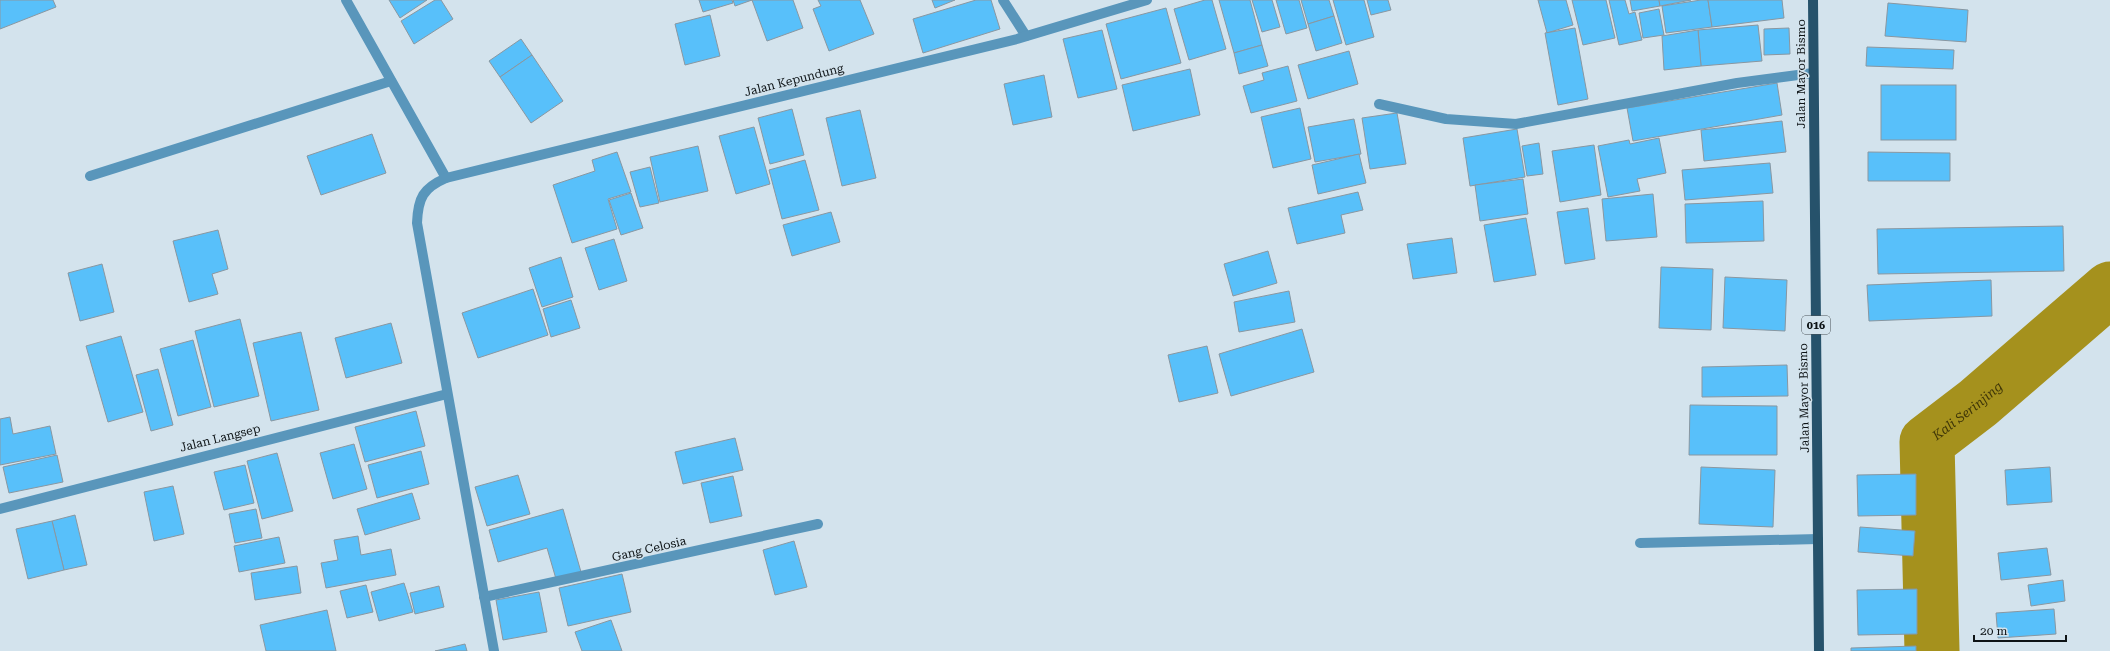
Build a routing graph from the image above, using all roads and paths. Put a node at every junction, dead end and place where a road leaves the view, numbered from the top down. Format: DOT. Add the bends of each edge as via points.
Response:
graph roads {
  1 [pos="346,0"];
  2 [pos="1003,0"];
  3 [pos="1147,0"];
  4 [pos="1813,0"];
  5 [pos="1026,36"];
  6 [pos="1814,73"];
  7 [pos="391,80"];
  8 [pos="1379,104"];
  9 [pos="90,176"];
  10 [pos="446,178"];
  11 [pos="448,394"];
  12 [pos="0,509"];
  13 [pos="818,524"];
  14 [pos="1818,539"];
  15 [pos="1640,543"];
  16 [pos="484,597"];
  17 [pos="494,651"];
  18 [pos="1818,651"];
  1 -- 7 [label="street"];
  2 -- 5 [label="street"];
  3 -- 5 [label="street, Jalan Kepundung"];
  4 -- 6 [label="main road, Jalan Mayor Bismo / 016"];
  5 -- 10 [label="street, Jalan Kepundung"];
  6 -- 8 [label="street" via="1736,83 1516,124 1446,119"];
  6 -- 14 [label="main road, Jalan Mayor Bismo / 016"];
  7 -- 9 [label="street"];
  7 -- 10 [label="street"];
  10 -- 11 [label="street, Jalan Kepundung" via="433,184 424,193 417,223"];
  11 -- 12 [label="street, Jalan Langsep"];
  11 -- 16 [label="street, Jalan Kepundung"];
  13 -- 16 [label="street, Gang Celosia"];
  14 -- 15 [label="street"];
  14 -- 18 [label="main road, Jalan Mayor Bismo / 016"];
  16 -- 17 [label="street, Jalan Kepundung"];
}
